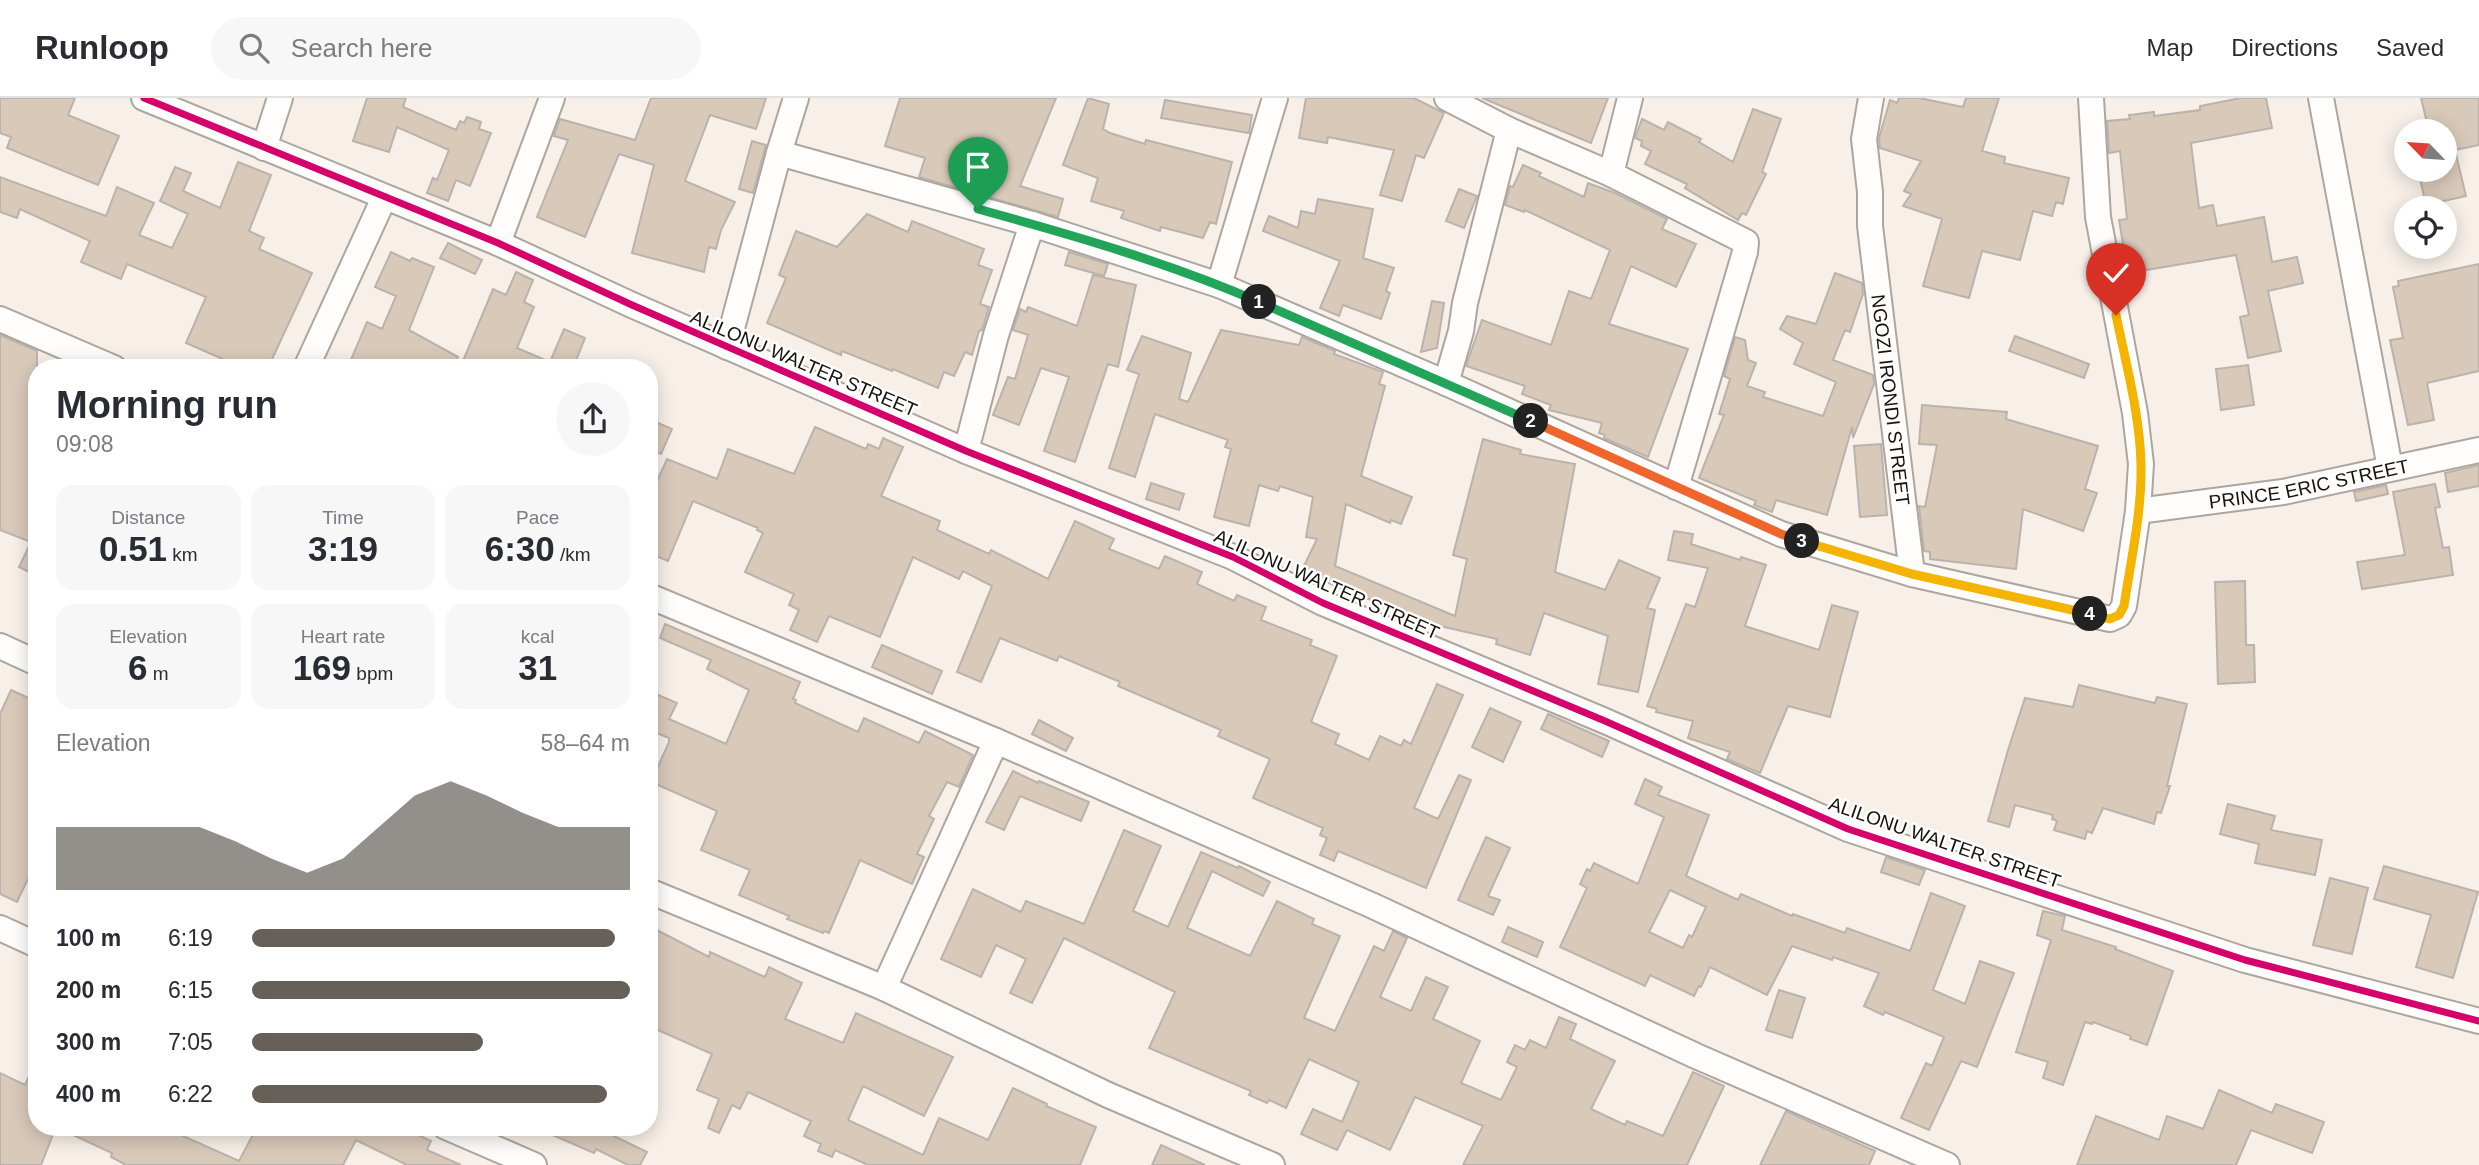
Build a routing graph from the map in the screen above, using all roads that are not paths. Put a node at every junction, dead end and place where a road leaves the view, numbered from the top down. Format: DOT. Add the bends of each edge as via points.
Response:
graph roads {
  1 [pos="144,98"];
  2 [pos="280,98"];
  3 [pos="552,98"];
  4 [pos="796,98"];
  5 [pos="1275,98"];
  6 [pos="1447,98"];
  7 [pos="1630,98"];
  8 [pos="1871,98"];
  9 [pos="2091,98"];
  10 [pos="2321,98"];
  11 [pos="1509,130"];
  12 [pos="264,148"];
  13 [pos="779,153"];
  14 [pos="1611,174"];
  15 [pos="384,198"];
  16 [pos="1032,224"];
  17 [pos="498,243"];
  18 [pos="1219,285"];
  19 [pos="0,319"];
  20 [pos="727,346"];
  21 [pos="93,359"];
  22 [pos="310,359"];
  23 [pos="1446,383"];
  24 [pos="2479,450"];
  25 [pos="966,451"];
  26 [pos="2390,468"];
  27 [pos="1676,487"];
  28 [pos="2138,511"];
  29 [pos="1912,574"];
  30 [pos="658,600"];
  31 [pos="0,646"];
  32 [pos="28,659"];
  33 [pos="996,741"];
  34 [pos="658,895"];
  35 [pos="0,929"];
  36 [pos="28,941"];
  37 [pos="884,988"];
  38 [pos="2479,1021"];
  39 [pos="467,1136"];
  40 [pos="534,1165"];
  41 [pos="1272,1165"];
  42 [pos="1947,1165"];
  1 -- 12 [label="street, ALILONU WALTER STREET"];
  2 -- 12 [label="street"];
  3 -- 17 [label="street"];
  4 -- 13 [label="street"];
  5 -- 18 [label="street"];
  6 -- 11 [label="street"];
  7 -- 14 [label="street"];
  8 -- 29 [label="street, NGOZI IRONDI STREET" via="1864,139 1870,226"];
  9 -- 28 [label="street" via="2098,217 2141,464"];
  10 -- 26 [label="street"];
  11 -- 14 [label="street"];
  11 -- 23 [label="street"];
  12 -- 15 [label="street, ALILONU WALTER STREET"];
  13 -- 16 [label="street"];
  13 -- 20 [label="street"];
  14 -- 27 [label="street" via="1746,242"];
  15 -- 17 [label="street, ALILONU WALTER STREET"];
  15 -- 22 [label="street"];
  16 -- 18 [label="street"];
  16 -- 25 [label="street" via="996,335"];
  17 -- 20 [label="street, ALILONU WALTER STREET"];
  18 -- 23 [label="street"];
  19 -- 21 [label="street"];
  20 -- 25 [label="street, ALILONU WALTER STREET"];
  23 -- 27 [label="street"];
  24 -- 26 [label="street, PRINCE ERIC STREET"];
  25 -- 38 [label="street, ALILONU WALTER STREET" via="1233,557 1323,603 1848,829 2245,960"];
  26 -- 28 [label="street, PRINCE ERIC STREET" via="2283,492"];
  27 -- 29 [label="street" via="1781,534"];
  28 -- 29 [label="street" via="2124,606 2110,619"];
  30 -- 33 [label="street"];
  31 -- 32 [label="street"];
  33 -- 37 [label="street"];
  33 -- 42 [label="street"];
  34 -- 37 [label="street"];
  35 -- 36 [label="street"];
  37 -- 41 [label="street" via="1108,1095"];
  39 -- 40 [label="street"];
}
